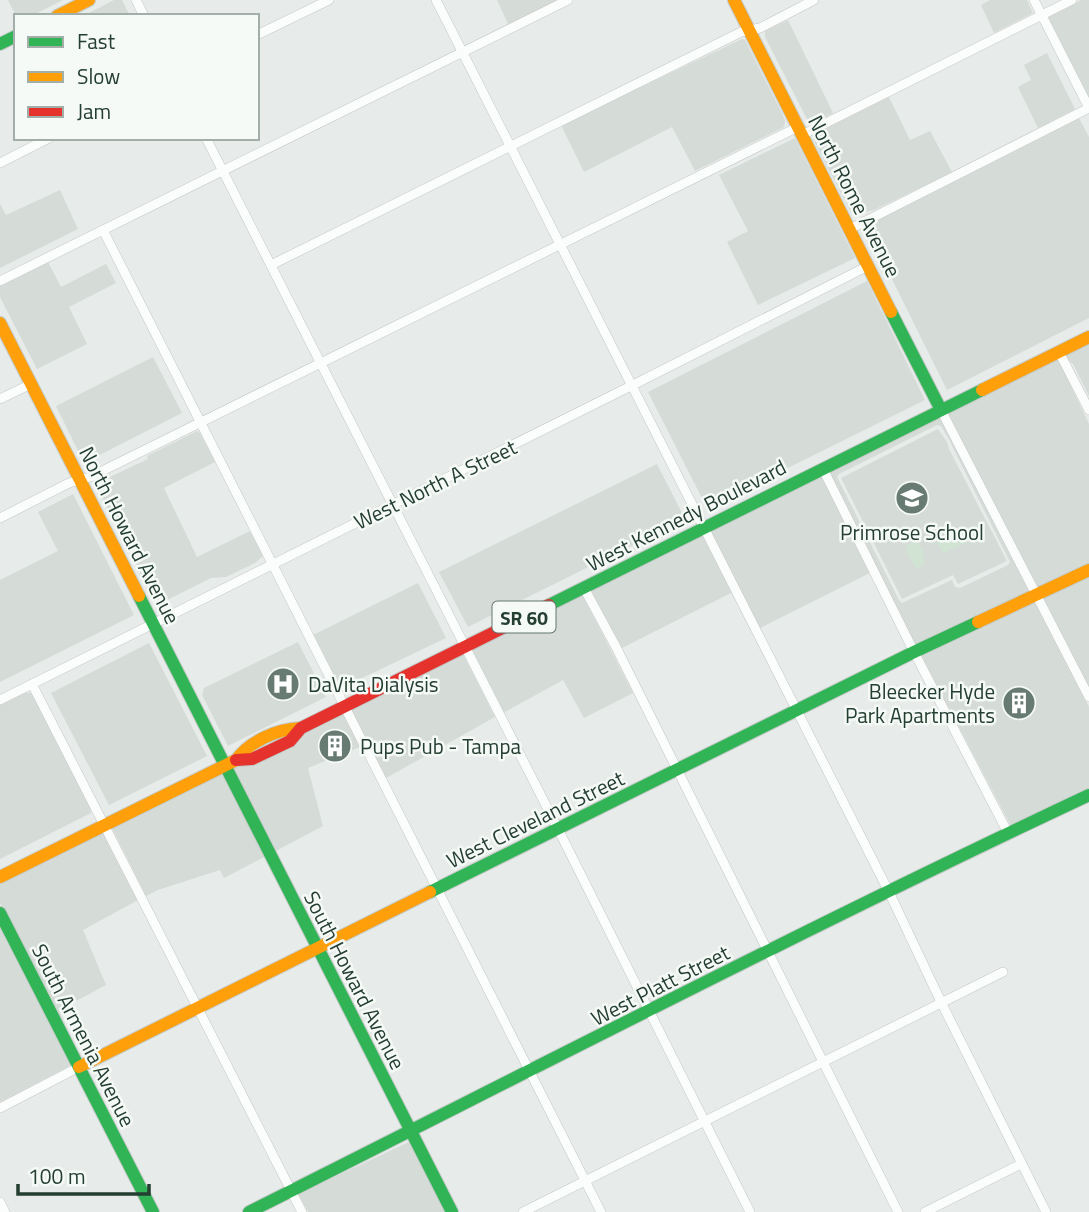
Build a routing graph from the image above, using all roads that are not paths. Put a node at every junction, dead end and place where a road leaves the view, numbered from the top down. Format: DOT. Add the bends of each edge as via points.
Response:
graph roads {
  1 [pos="89,0"];
  2 [pos="329,0"];
  3 [pos="436,0"];
  4 [pos="568,0"];
  5 [pos="734,0"];
  6 [pos="814,0"];
  7 [pos="1034,0"];
  8 [pos="1072,0"];
  9 [pos="61,14"];
  10 [pos="1042,15"];
  11 [pos="749,31"];
  12 [pos="259,34"];
  13 [pos="462,52"];
  14 [pos="1089,108"];
  15 [pos="800,131"];
  16 [pos="45,140"];
  17 [pos="207,140"];
  18 [pos="510,147"];
  19 [pos="0,163"];
  20 [pos="222,170"];
  21 [pos="849,229"];
  22 [pos="103,230"];
  23 [pos="560,245"];
  24 [pos="271,265"];
  25 [pos="868,266"];
  26 [pos="0,281"];
  27 [pos="0,323"];
  28 [pos="1089,337"];
  29 [pos="1059,352"];
  30 [pos="320,363"];
  31 [pos="31,384"];
  32 [pos="632,386"];
  33 [pos="0,400"];
  34 [pos="941,410"];
  35 [pos="1089,411"];
  36 [pos="201,423"];
  37 [pos="823,469"];
  38 [pos="80,480"];
  39 [pos="392,505"];
  40 [pos="0,518"];
  41 [pos="703,528"];
  42 [pos="272,564"];
  43 [pos="1089,570"];
  44 [pos="584,588"];
  45 [pos="1037,595"];
  46 [pos="153,624"];
  47 [pos="464,647"];
  48 [pos="914,652"];
  49 [pos="33,684"];
  50 [pos="1089,697"];
  51 [pos="0,700"];
  52 [pos="344,707"];
  53 [pos="796,710"];
  54 [pos="230,763"];
  55 [pos="677,770"];
  56 [pos="1089,795"];
  57 [pos="105,825"];
  58 [pos="558,829"];
  59 [pos="1008,833"];
  60 [pos="0,877"];
  61 [pos="438,888"];
  62 [pos="889,892"];
  63 [pos="0,913"];
  64 [pos="318,948"];
  65 [pos="769,951"];
  66 [pos="1003,972"];
  67 [pos="942,1004"];
  68 [pos="198,1008"];
  69 [pos="649,1011"];
  70 [pos="822,1063"];
  71 [pos="79,1067"];
  72 [pos="531,1071"];
  73 [pos="0,1108"];
  74 [pos="705,1121"];
  75 [pos="411,1131"];
  76 [pos="1021,1164"];
  77 [pos="585,1181"];
  78 [pos="292,1191"];
  79 [pos="0,1202"];
  80 [pos="5,1212"];
  81 [pos="153,1212"];
  82 [pos="250,1212"];
  83 [pos="302,1212"];
  84 [pos="452,1212"];
  85 [pos="523,1212"];
  86 [pos="601,1212"];
  87 [pos="750,1212"];
  88 [pos="898,1212"];
  89 [pos="925,1212"];
  90 [pos="1046,1212"];
  1 -- 9 [label="main road"];
  2 -- 12 [label="street"];
  3 -- 13 [label="street"];
  4 -- 13 [label="street"];
  5 -- 11 [label="main road, North Rome Avenue"];
  6 -- 11 [label="street"];
  7 -- 10 [label="street"];
  8 -- 10 [label="street"];
  10 -- 14 [label="street"];
  10 -- 15 [label="street"];
  11 -- 15 [label="main road, North Rome Avenue"];
  11 -- 18 [label="street"];
  13 -- 18 [label="street"];
  13 -- 20 [label="street"];
  14 -- 21 [label="street"];
  15 -- 21 [label="main road, North Rome Avenue"];
  15 -- 23 [label="street"];
  16 -- 19 [label="street"];
  17 -- 20 [label="street"];
  18 -- 23 [label="street"];
  18 -- 24 [label="street"];
  20 -- 22 [label="street"];
  20 -- 24 [label="street"];
  21 -- 25 [label="main road, North Rome Avenue"];
  22 -- 26 [label="street"];
  22 -- 36 [label="street"];
  23 -- 30 [label="street"];
  23 -- 32 [label="street"];
  24 -- 30 [label="street"];
  25 -- 32 [label="street, West North A Street"];
  25 -- 34 [label="main road, North Rome Avenue"];
  27 -- 31 [label="main road, North Howard Avenue"];
  28 -- 29 [label="main road, West Kennedy Boulevard / SR 60"];
  29 -- 34 [label="main road, West Kennedy Boulevard / SR 60"];
  29 -- 35 [label="street"];
  30 -- 36 [label="street"];
  30 -- 39 [label="street"];
  31 -- 33 [label="street"];
  31 -- 38 [label="main road, North Howard Avenue"];
  32 -- 39 [label="street, West North A Street"];
  32 -- 41 [label="street"];
  34 -- 37 [label="main road, West Kennedy Boulevard / SR 60"];
  34 -- 45 [label="street"];
  36 -- 38 [label="street"];
  36 -- 42 [label="street"];
  37 -- 41 [label="main road, West Kennedy Boulevard / SR 60"];
  37 -- 48 [label="street"];
  38 -- 40 [label="street"];
  38 -- 46 [label="main road, North Howard Avenue"];
  39 -- 42 [label="street, West North A Street"];
  39 -- 47 [label="street"];
  41 -- 44 [label="main road, West Kennedy Boulevard / SR 60"];
  41 -- 53 [label="street"];
  42 -- 46 [label="street, West North A Street"];
  42 -- 52 [label="street"];
  43 -- 45 [label="main road, West Cleveland Street"];
  44 -- 47 [label="main road, West Kennedy Boulevard / SR 60"];
  44 -- 55 [label="street"];
  45 -- 48 [label="main road, West Cleveland Street"];
  45 -- 50 [label="street"];
  46 -- 49 [label="street, West North A Street"];
  46 -- 54 [label="main road, North Howard Avenue"];
  47 -- 52 [label="main road, West Kennedy Boulevard / SR 60"];
  47 -- 58 [label="street"];
  48 -- 53 [label="main road, West Cleveland Street"];
  48 -- 59 [label="street"];
  49 -- 51 [label="street, West North A Street"];
  49 -- 57 [label="street"];
  52 -- 54 [label="main road, West Kennedy Boulevard / SR 60" via="301,728 290,741 252,759"];
  52 -- 61 [label="street"];
  53 -- 55 [label="main road, West Cleveland Street"];
  53 -- 62 [label="street"];
  54 -- 57 [label="main road, West Kennedy Boulevard / SR 60"];
  54 -- 64 [label="main road, South Howard Avenue"];
  55 -- 58 [label="main road, West Cleveland Street"];
  55 -- 65 [label="street"];
  56 -- 59 [label="main road, West Platt Street"];
  57 -- 60 [label="main road, West Kennedy Boulevard / SR 60"];
  57 -- 68 [label="street"];
  58 -- 61 [label="main road, West Cleveland Street"];
  58 -- 69 [label="street"];
  59 -- 62 [label="main road, West Platt Street"];
  61 -- 64 [label="main road, West Cleveland Street"];
  61 -- 72 [label="street"];
  62 -- 65 [label="main road, West Platt Street"];
  62 -- 67 [label="street"];
  63 -- 71 [label="main road, South Armenia Avenue"];
  64 -- 68 [label="main road, West Cleveland Street"];
  64 -- 75 [label="main road, South Howard Avenue"];
  65 -- 69 [label="main road, West Platt Street"];
  65 -- 70 [label="street"];
  66 -- 67 [label="street"];
  67 -- 70 [label="street"];
  67 -- 76 [label="street"];
  68 -- 71 [label="main road, West Cleveland Street"];
  68 -- 78 [label="street"];
  69 -- 72 [label="main road, West Platt Street"];
  69 -- 74 [label="street"];
  70 -- 74 [label="street"];
  70 -- 88 [label="street"];
  71 -- 73 [label="street, West Cleveland Street"];
  71 -- 81 [label="main road, South Armenia Avenue"];
  72 -- 75 [label="main road, West Platt Street"];
  72 -- 77 [label="street"];
  74 -- 77 [label="street"];
  74 -- 87 [label="street"];
  75 -- 78 [label="main road, West Platt Street"];
  75 -- 84 [label="main road, South Howard Avenue"];
  76 -- 89 [label="street"];
  76 -- 90 [label="street"];
  77 -- 85 [label="street"];
  77 -- 86 [label="street"];
  78 -- 82 [label="main road, West Platt Street"];
  78 -- 83 [label="street"];
  79 -- 80 [label="street"];
}
